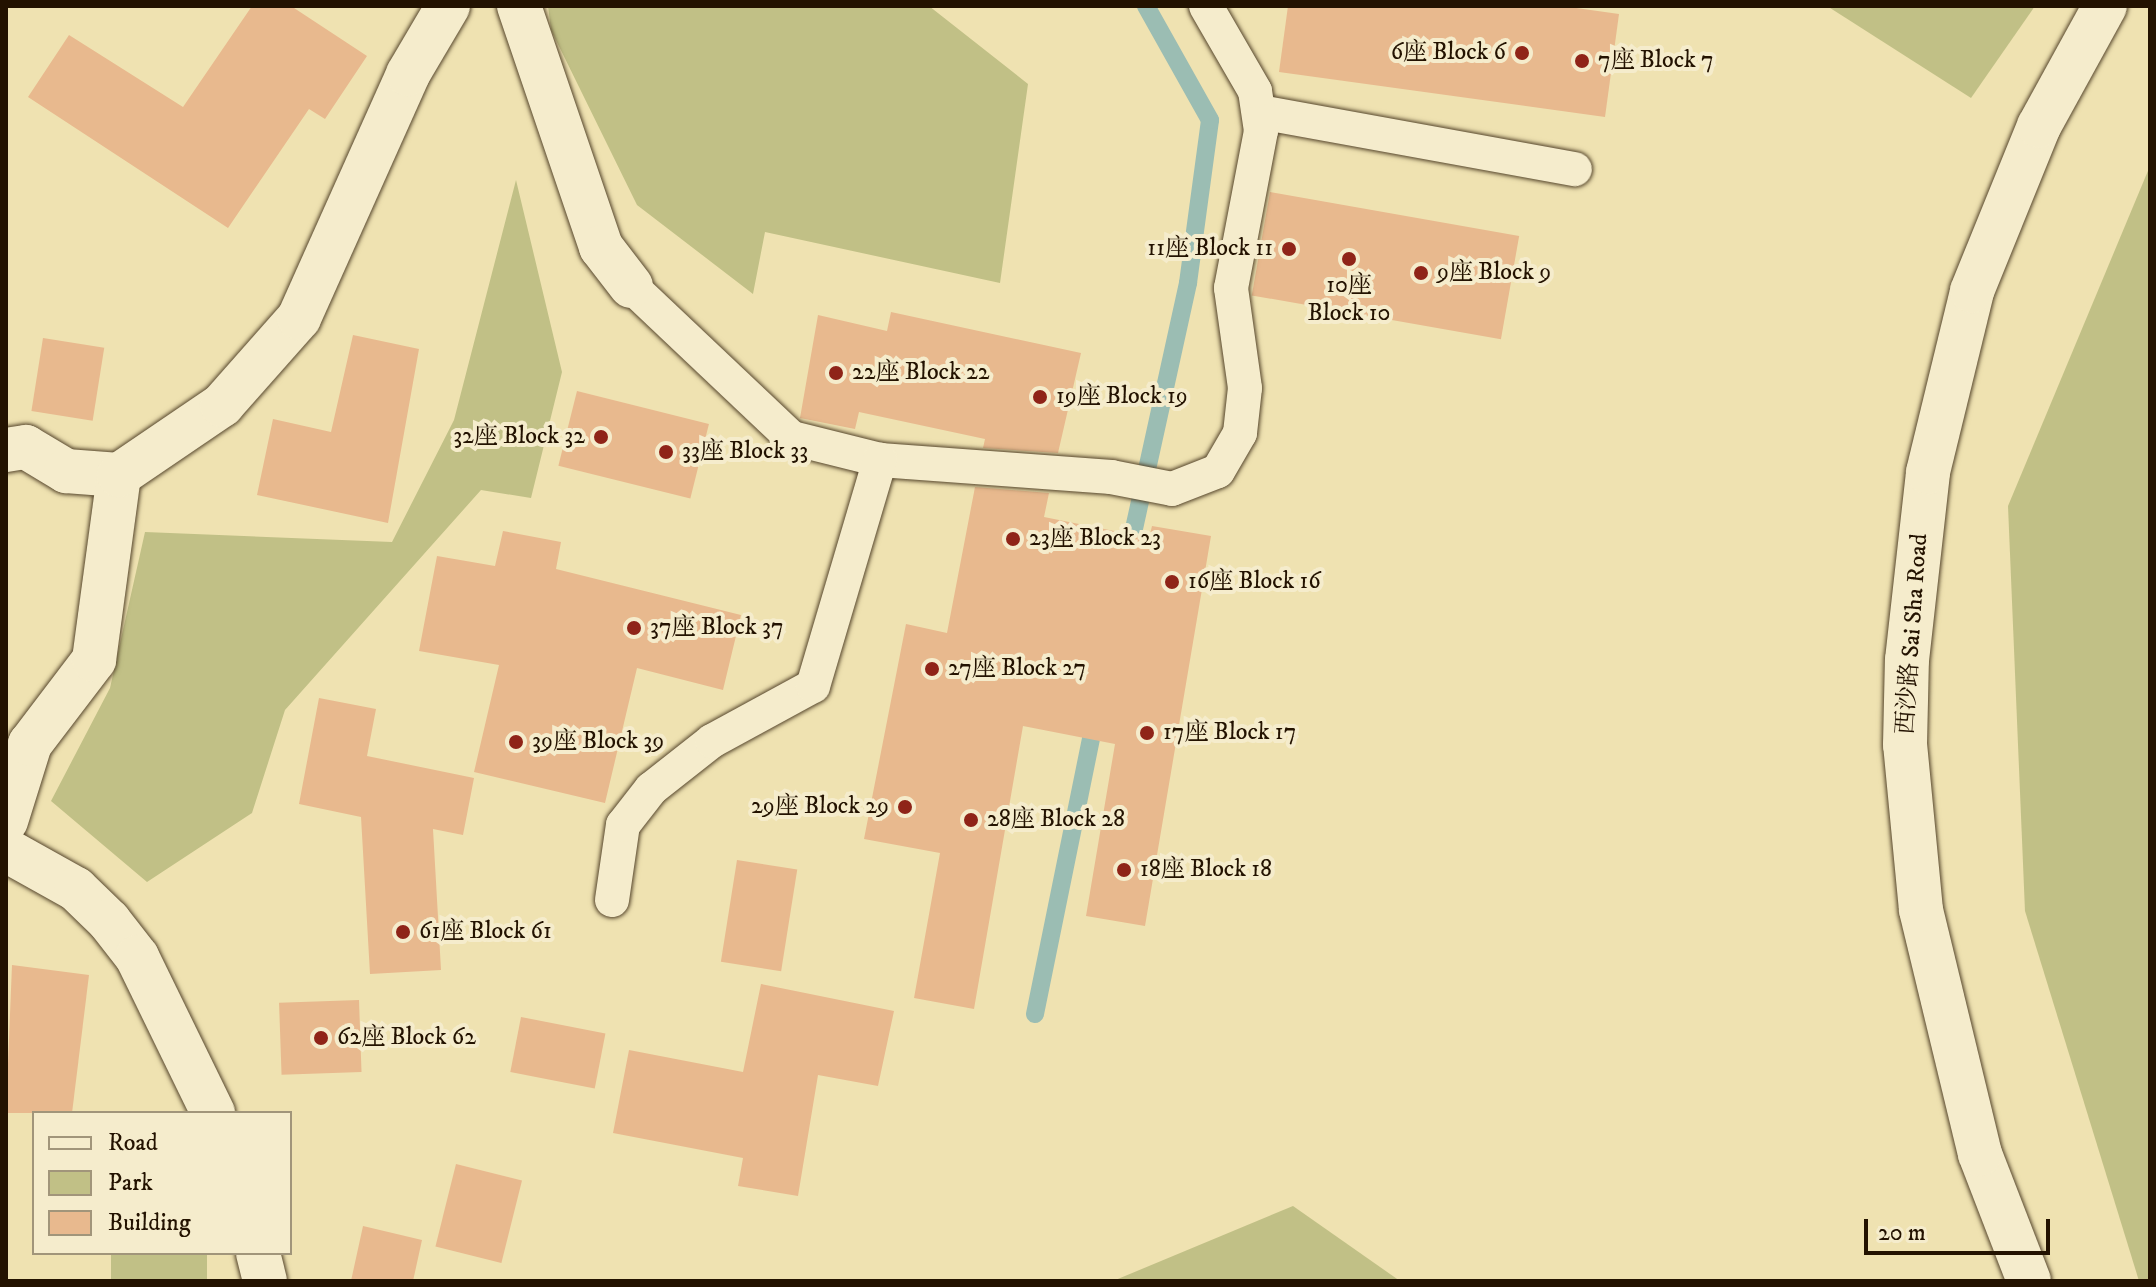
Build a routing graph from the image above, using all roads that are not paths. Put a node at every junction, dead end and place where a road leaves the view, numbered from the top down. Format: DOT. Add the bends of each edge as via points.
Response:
graph roads {
  1 [pos="448,6"];
  2 [pos="519,6"];
  3 [pos="1206,6"];
  4 [pos="2105,6"];
  5 [pos="1260,112"];
  6 [pos="1575,169"];
  7 [pos="631,286"];
  8 [pos="6,450"];
  9 [pos="880,460"];
  10 [pos="119,475"];
  11 [pos="6,821"];
  12 [pos="6,850"];
  13 [pos="612,900"];
  14 [pos="212,1111"];
  15 [pos="258,1255"];
  16 [pos="265,1281"];
  17 [pos="2029,1281"];
  1 -- 10 [label="street" via="408,74 299,318 222,405"];
  2 -- 7 [label="street" via="601,247"];
  3 -- 5 [label="lane"];
  4 -- 17 [label="street, 西沙路 Sai Sha Road" via="2039,126 1972,291 1928,472 1907,660 1910,827 1924,924 1980,1154"];
  5 -- 6 [label="lane"];
  5 -- 9 [label="lane" via="1231,288 1245,388 1240,433 1218,471 1172,489 1111,477"];
  7 -- 9 [label="lane" via="792,438"];
  8 -- 10 [label="street" via="26,447 66,471"];
  9 -- 13 [label="lane" via="813,686 712,741 651,789 623,825"];
  10 -- 11 [label="street" via="94,660 30,744"];
  12 -- 14 [label="street" via="76,889 109,921 137,957"];
  15 -- 16 [label="street"];
}
